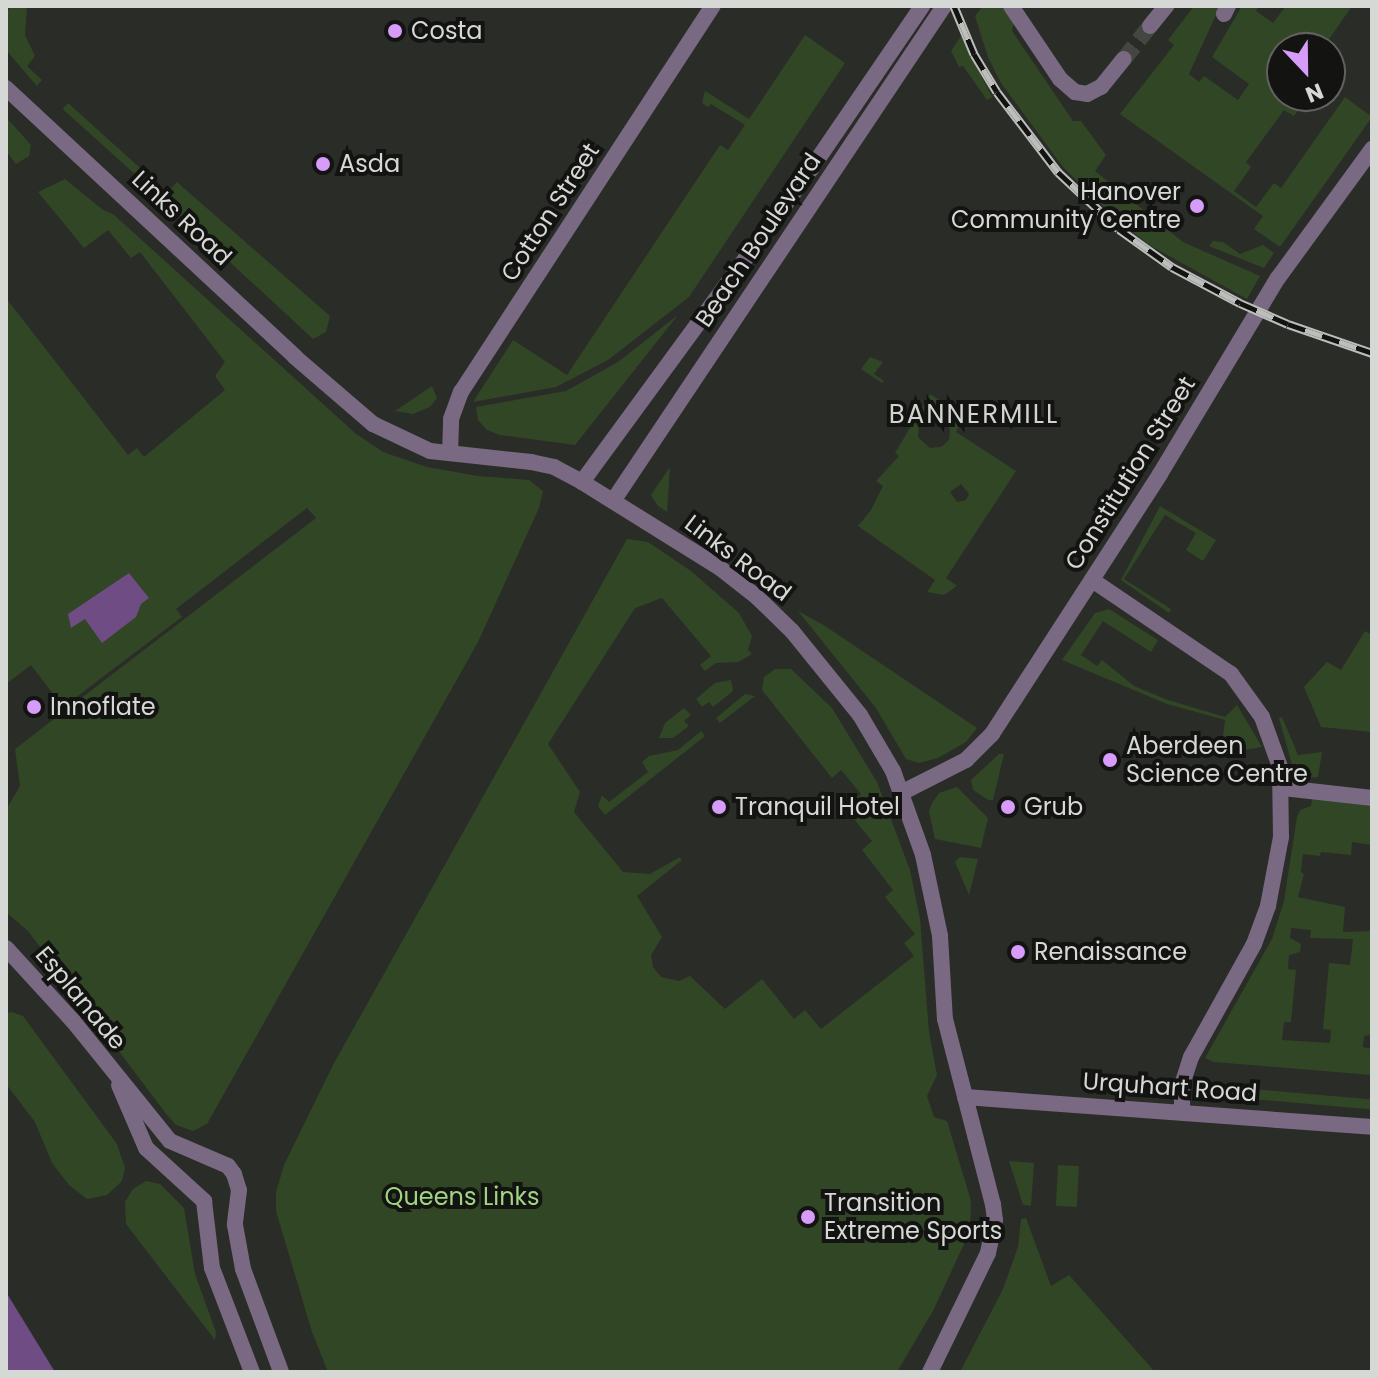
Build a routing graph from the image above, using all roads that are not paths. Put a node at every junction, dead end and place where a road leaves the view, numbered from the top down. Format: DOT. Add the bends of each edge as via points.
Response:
graph roads {
  1 [pos="713,6"];
  2 [pos="922,6"];
  3 [pos="1011,6"];
  4 [pos="1166,6"];
  5 [pos="941,10"];
  6 [pos="1150,26"];
  7 [pos="1124,59"];
  8 [pos="6,88"];
  9 [pos="1372,149"];
  10 [pos="450,453"];
  11 [pos="582,482"];
  12 [pos="613,501"];
  13 [pos="1092,580"];
  14 [pos="1283,788"];
  15 [pos="901,793"];
  16 [pos="1372,798"];
  17 [pos="6,948"];
  18 [pos="117,1080"];
  19 [pos="965,1097"];
  20 [pos="1182,1112"];
  21 [pos="1372,1127"];
  22 [pos="252,1372"];
  23 [pos="281,1372"];
  24 [pos="930,1372"];
  1 -- 10 [label="street, Cotton Street" via="461,392 451,419"];
  2 -- 11 [label="street, Beach Boulevard" via="811,169"];
  3 -- 7 [label="street" via="1060,79 1075,92 1096,91"];
  4 -- 6 [label="street"];
  5 -- 12 [label="street, Beach Boulevard"];
  8 -- 10 [label="street, Links Road" via="373,424 430,451"];
  9 -- 13 [label="street, Constitution Street" via="1274,285"];
  10 -- 11 [label="street, Links Road" via="554,467"];
  11 -- 12 [label="street, Links Road"];
  12 -- 15 [label="street, Links Road" via="720,568 773,611 860,715"];
  13 -- 14 [label="street" via="1231,674 1247,691 1268,730"];
  13 -- 15 [label="street, Constitution Street" via="979,750"];
  14 -- 16 [label="street"];
  14 -- 20 [label="street" via="1281,837 1268,906 1254,944 1187,1066"];
  15 -- 19 [label="street, Links Road" via="933,896 943,1008"];
  17 -- 18 [label="street, Esplanade"];
  18 -- 22 [label="street, Esplanade" via="146,1148 204,1201 212,1268"];
  18 -- 23 [label="street, Esplanade" via="170,1141 228,1166 238,1180 235,1225 243,1269"];
  19 -- 20 [label="street, Urquhart Road"];
  19 -- 24 [label="street, Links Road" via="993,1204 993,1236"];
  20 -- 21 [label="street, Urquhart Road"];
}
